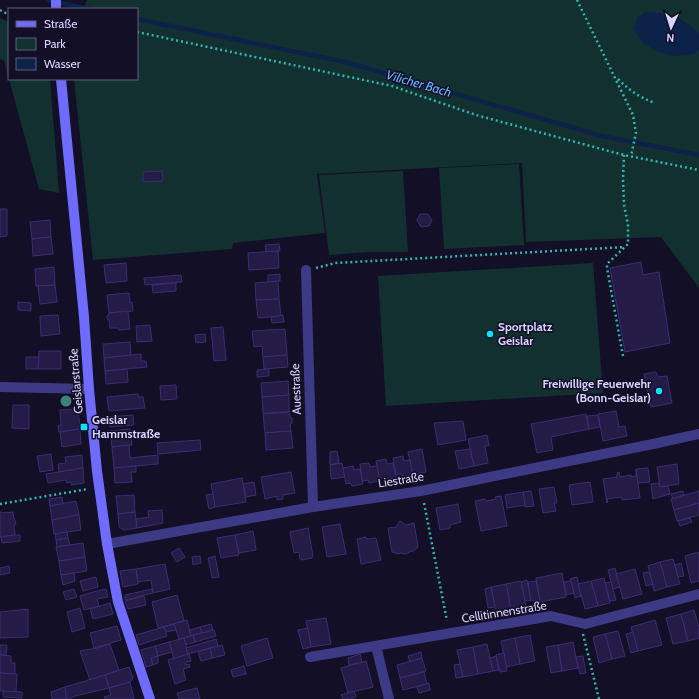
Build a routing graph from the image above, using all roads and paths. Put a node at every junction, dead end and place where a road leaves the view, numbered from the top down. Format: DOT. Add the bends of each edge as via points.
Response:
graph roads {
  1 [pos="577,0"];
  2 [pos="138,32"];
  3 [pos="616,77"];
  4 [pos="61,80"];
  5 [pos="655,103"];
  6 [pos="624,155"];
  7 [pos="631,156"];
  8 [pos="699,170"];
  9 [pos="625,247"];
  10 [pos="306,270"];
  11 [pos="623,356"];
  12 [pos="0,387"];
  13 [pos="89,389"];
  14 [pos="699,434"];
  15 [pos="99,487"];
  16 [pos="421,490"];
  17 [pos="0,504"];
  18 [pos="313,507"];
  19 [pos="107,544"];
  20 [pos="699,594"];
  21 [pos="579,622"];
  22 [pos="450,634"];
  23 [pos="376,646"];
  24 [pos="310,657"];
  25 [pos="150,699"];
  26 [pos="390,699"];
  27 [pos="600,699"];
  1 -- 3 [label="path"];
  2 -- 6 [label="path" via="392,86 476,115"];
  3 -- 5 [label="path" via="642,98"];
  3 -- 7 [label="path" via="633,115 636,133"];
  4 -- 13 [label="street, Geislarstraße"];
  6 -- 7 [label="path"];
  6 -- 9 [label="path" via="624,205 628,225 628,244"];
  7 -- 8 [label="path"];
  9 -- 10 [label="path" via="335,264"];
  9 -- 11 [label="path" via="607,264"];
  10 -- 18 [label="street, Auestraße"];
  12 -- 13 [label="street"];
  13 -- 15 [label="street, Geislarstraße"];
  14 -- 16 [label="street, Liestraße"];
  15 -- 17 [label="path"];
  15 -- 19 [label="street, Geislarstraße"];
  16 -- 18 [label="street, Liestraße"];
  16 -- 22 [label="path"];
  18 -- 19 [label="street, Liestraße"];
  19 -- 25 [label="street, Geislarstraße" via="118,602"];
  20 -- 21 [label="street, Cellitinnenstraße" via="585,624"];
  21 -- 22 [label="street, Cellitinnenstraße" via="551,616"];
  21 -- 27 [label="path"];
  22 -- 23 [label="street, Cellitinnenstraße"];
  23 -- 24 [label="street, Cellitinnenstraße"];
  23 -- 26 [label="street"];
}
